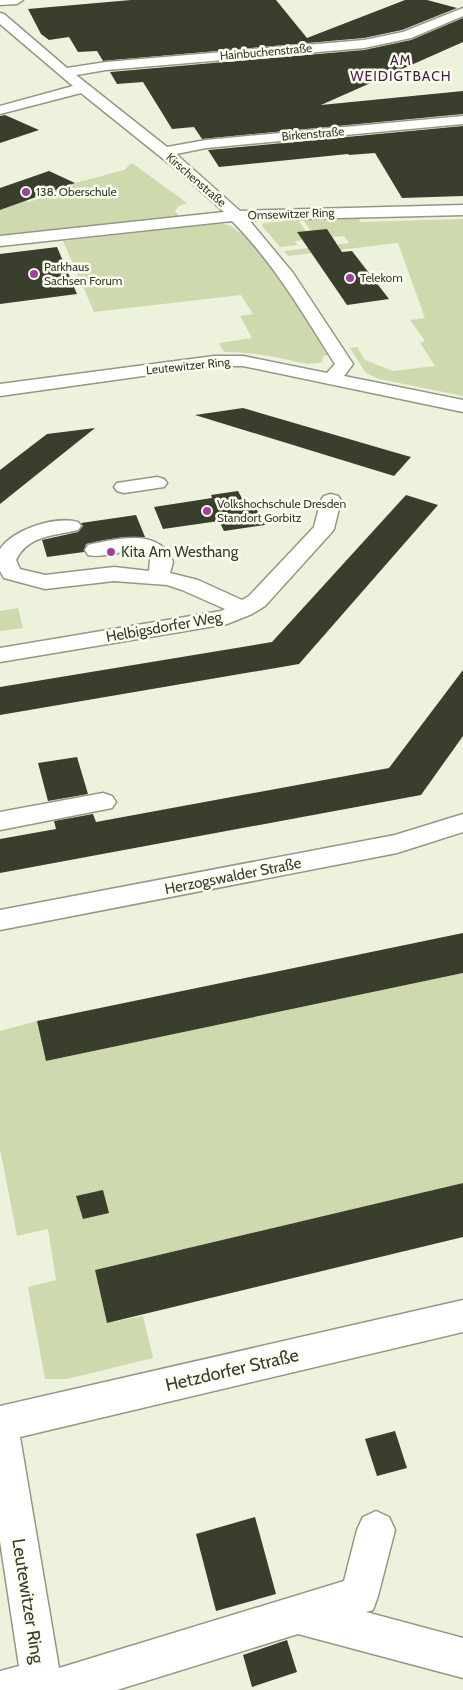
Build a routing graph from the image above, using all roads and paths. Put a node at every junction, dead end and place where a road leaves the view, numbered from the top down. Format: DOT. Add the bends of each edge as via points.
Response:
graph roads {
  1 [pos="16,0"];
  2 [pos="0,1"];
  3 [pos="463,12"];
  4 [pos="0,17"];
  5 [pos="64,73"];
  6 [pos="83,88"];
  7 [pos="0,110"];
  8 [pos="463,120"];
  9 [pos="163,152"];
  10 [pos="463,210"];
  11 [pos="235,216"];
  12 [pos="0,241"];
  13 [pos="332,378"];
  14 [pos="0,390"];
  15 [pos="463,406"];
  16 [pos="157,483"];
  17 [pos="124,487"];
  18 [pos="330,500"];
  19 [pos="71,526"];
  20 [pos="96,550"];
  21 [pos="158,578"];
  22 [pos="244,609"];
  23 [pos="0,655"];
  24 [pos="103,802"];
  25 [pos="0,821"];
  26 [pos="463,823"];
  27 [pos="0,920"];
  28 [pos="463,1316"];
  29 [pos="0,1424"];
  30 [pos="376,1530"];
  31 [pos="298,1614"];
  32 [pos="463,1658"];
  33 [pos="35,1688"];
  1 -- 2 [label="street"];
  3 -- 5 [label="street, Hainbuchenstraße" via="407,34 364,44 106,66"];
  4 -- 5 [label="street, Kirschenstraße"];
  5 -- 6 [label="street, Kirschenstraße"];
  6 -- 7 [label="street"];
  6 -- 9 [label="street, Kirschenstraße"];
  8 -- 9 [label="street, Birkenstraße" via="206,144"];
  9 -- 11 [label="street, Kirschenstraße"];
  10 -- 11 [label="street, Omsewitzer Ring"];
  11 -- 12 [label="street, Omsewitzer Ring"];
  11 -- 13 [label="street, Kirschenstraße" via="268,251 344,364"];
  13 -- 14 [label="street, Leutewitzer Ring" via="243,361 214,361"];
  13 -- 15 [label="street, Leutewitzer Ring"];
  16 -- 17 [label="street"];
  18 -- 22 [label="street, Helbigsdorfer Weg" via="324,529 257,601"];
  19 -- 21 [label="street" via="22,538 10,548 5,560 12,573 44,582 114,574"];
  20 -- 21 [label="street" via="132,545 157,551 162,562"];
  21 -- 22 [label="street" via="190,585"];
  22 -- 23 [label="street, Helbigsdorfer Weg" via="227,617"];
  24 -- 25 [label="street"];
  26 -- 27 [label="street, Herzogswalder Straße" via="397,844"];
  28 -- 29 [label="street, Hetzdorfer Straße"];
  29 -- 33 [label="street, Leutewitzer Ring"];
  30 -- 31 [label="street" via="359,1596"];
  31 -- 32 [label="street"];
  31 -- 33 [label="street"];
}
